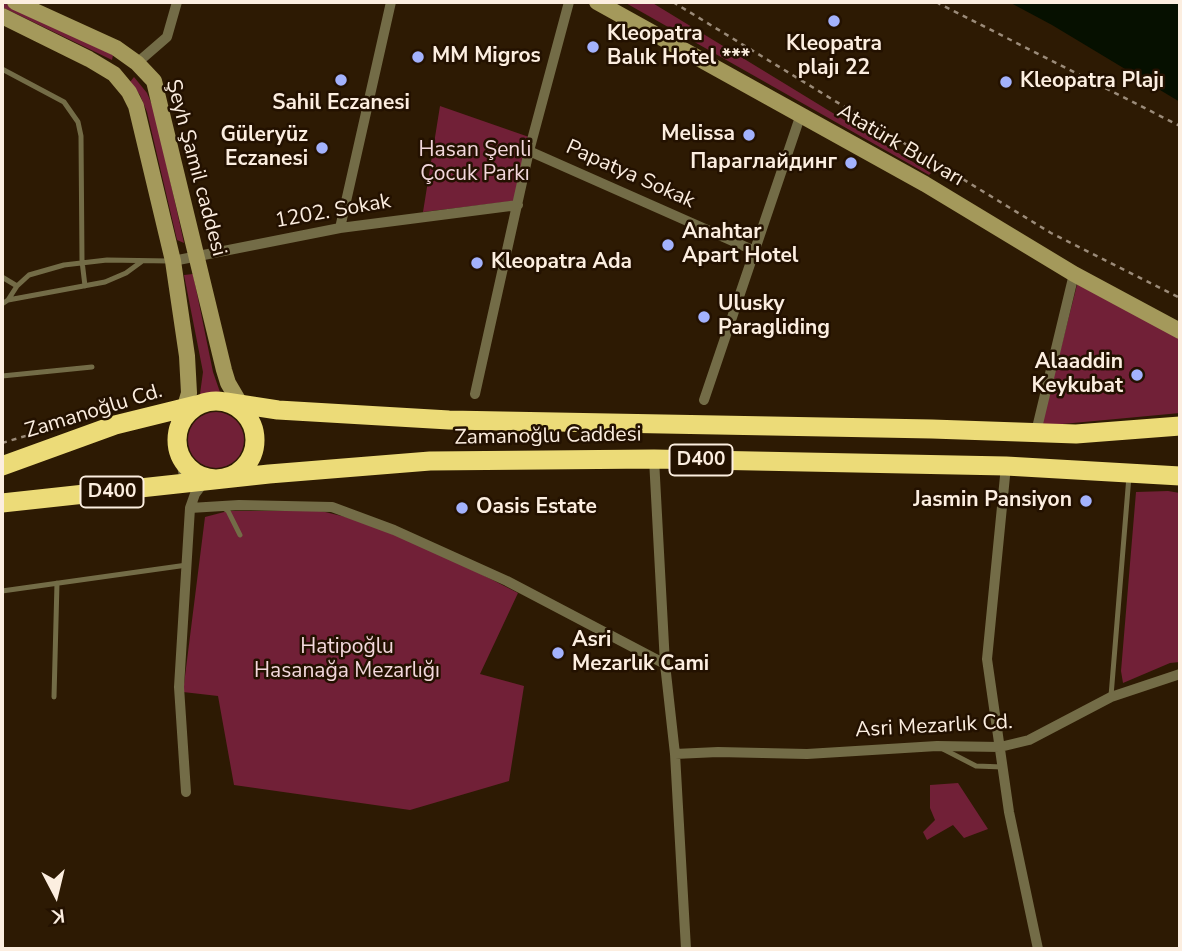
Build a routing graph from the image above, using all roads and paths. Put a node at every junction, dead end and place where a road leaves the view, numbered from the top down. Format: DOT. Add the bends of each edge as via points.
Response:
graph roads {
  1 [pos="15,2"];
  2 [pos="177,2"];
  3 [pos="391,2"];
  4 [pos="569,2"];
  5 [pos="597,2"];
  6 [pos="673,2"];
  7 [pos="936,2"];
  8 [pos="2,16"];
  9 [pos="137,63"];
  10 [pos="2,69"];
  11 [pos="114,74"];
  12 [pos="801,114"];
  13 [pos="1180,126"];
  14 [pos="529,151"];
  15 [pos="518,205"];
  16 [pos="340,228"];
  17 [pos="755,251"];
  18 [pos="196,257"];
  19 [pos="82,261"];
  20 [pos="173,261"];
  21 [pos="142,262"];
  22 [pos="1074,274"];
  23 [pos="2,277"];
  24 [pos="17,286"];
  25 [pos="85,286"];
  26 [pos="1180,298"];
  27 [pos="8,300"];
  28 [pos="2,304"];
  29 [pos="1180,331"];
  30 [pos="92,367"];
  31 [pos="2,376"];
  32 [pos="475,394"];
  33 [pos="704,400"];
  34 [pos="238,408"];
  35 [pos="189,411"];
  36 [pos="1180,426"];
  37 [pos="39,432"];
  38 [pos="1036,432"];
  39 [pos="2,443"];
  40 [pos="180,457"];
  41 [pos="654,459"];
  42 [pos="2,466"];
  43 [pos="1006,466"];
  44 [pos="1129,473"];
  45 [pos="1180,476"];
  46 [pos="204,482"];
  47 [pos="2,503"];
  48 [pos="222,507"];
  49 [pos="190,508"];
  50 [pos="240,535"];
  51 [pos="187,565"];
  52 [pos="57,583"];
  53 [pos="2,591"];
  54 [pos="664,664"];
  55 [pos="1180,674"];
  56 [pos="54,696"];
  57 [pos="1111,697"];
  58 [pos="937,746"];
  59 [pos="1000,747"];
  60 [pos="675,754"];
  61 [pos="1003,767"];
  62 [pos="186,792"];
  63 [pos="686,949"];
  64 [pos="1038,949"];
  1 -- 9 [label="main road, Şeyh Şamil caddesi" via="116,48"];
  2 -- 9 [label="street" via="167,37"];
  3 -- 16 [label="street"];
  4 -- 14 [label="street"];
  5 -- 12 [label="main road, Atatürk Bulvarı"];
  6 -- 26 [label="path" via="1051,233"];
  7 -- 13 [label="path"];
  8 -- 11 [label="main road, Şeyh Şamil caddesi"];
  9 -- 11 [label="main road"];
  9 -- 18 [label="main road, Şeyh Şamil caddesi" via="154,81"];
  10 -- 19 [label="lane" via="57,97 76,115 81,136"];
  11 -- 20 [label="main road, Şeyh Şamil caddesi" via="136,106"];
  12 -- 17 [label="street"];
  12 -- 22 [label="main road, Atatürk Bulvarı"];
  14 -- 15 [label="street"];
  14 -- 17 [label="street, Papatya Sokak"];
  15 -- 16 [label="street, 1202. Sokak"];
  15 -- 32 [label="street"];
  16 -- 18 [label="street, 1202. Sokak"];
  17 -- 33 [label="street"];
  18 -- 20 [label="street, 1202. Sokak"];
  18 -- 34 [label="main road, Şeyh Şamil caddesi"];
  19 -- 21 [label="lane"];
  19 -- 24 [label="lane" via="37,271"];
  19 -- 25 [label="lane"];
  20 -- 21 [label="lane"];
  20 -- 35 [label="main road, Şeyh Şamil caddesi" via="187,356"];
  21 -- 25 [label="lane" via="116,278"];
  22 -- 29 [label="main road, Atatürk Bulvarı"];
  22 -- 38 [label="street"];
  23 -- 24 [label="lane"];
  24 -- 27 [label="lane"];
  25 -- 27 [label="lane"];
  27 -- 28 [label="lane"];
  30 -- 31 [label="lane"];
  34 -- 35 [label="highway, Zamanoğlu Caddesi" via="213,401"];
  34 -- 38 [label="highway, Zamanoğlu Caddesi / D400" via="449,420"];
  34 -- 46 [label="highway" via="254,429 252,455 235,475"];
  35 -- 40 [label="highway" via="177,432"];
  35 -- 42 [label="highway, Zamanoğlu Cd." via="115,425"];
  36 -- 38 [label="highway, Zamanoğlu Caddesi / D400" via="1076,434"];
  37 -- 39 [label="path"];
  40 -- 46 [label="street"];
  40 -- 46 [label="highway" via="187,468 209,479"];
  41 -- 43 [label="highway, Zamanoğlu Caddesi / D400"];
  41 -- 46 [label="highway, Zamanoğlu Caddesi / D400" via="430,461"];
  41 -- 54 [label="street"];
  43 -- 44 [label="highway, Zamanoğlu Caddesi / D400"];
  43 -- 59 [label="street" via="987,659"];
  44 -- 45 [label="highway, Zamanoğlu Caddesi / D400"];
  44 -- 57 [label="lane"];
  46 -- 47 [label="highway, Zamanoğlu Caddesi / D400"];
  46 -- 49 [label="street"];
  46 -- 49 [label="street"];
  48 -- 49 [label="street"];
  48 -- 50 [label="lane"];
  48 -- 54 [label="street" via="332,507 507,581"];
  49 -- 51 [label="street"];
  51 -- 52 [label="lane"];
  51 -- 62 [label="street" via="179,687"];
  52 -- 53 [label="lane"];
  52 -- 56 [label="lane"];
  54 -- 60 [label="street"];
  55 -- 57 [label="street, Asri Mezarlık Cd."];
  57 -- 59 [label="street, Asri Mezarlık Cd." via="1029,740"];
  58 -- 59 [label="street, Asri Mezarlık Cd."];
  58 -- 60 [label="street, Asri Mezarlık Cd." via="807,754"];
  58 -- 61 [label="lane" via="976,766"];
  59 -- 61 [label="street"];
  60 -- 63 [label="street"];
  61 -- 64 [label="street"];
}
